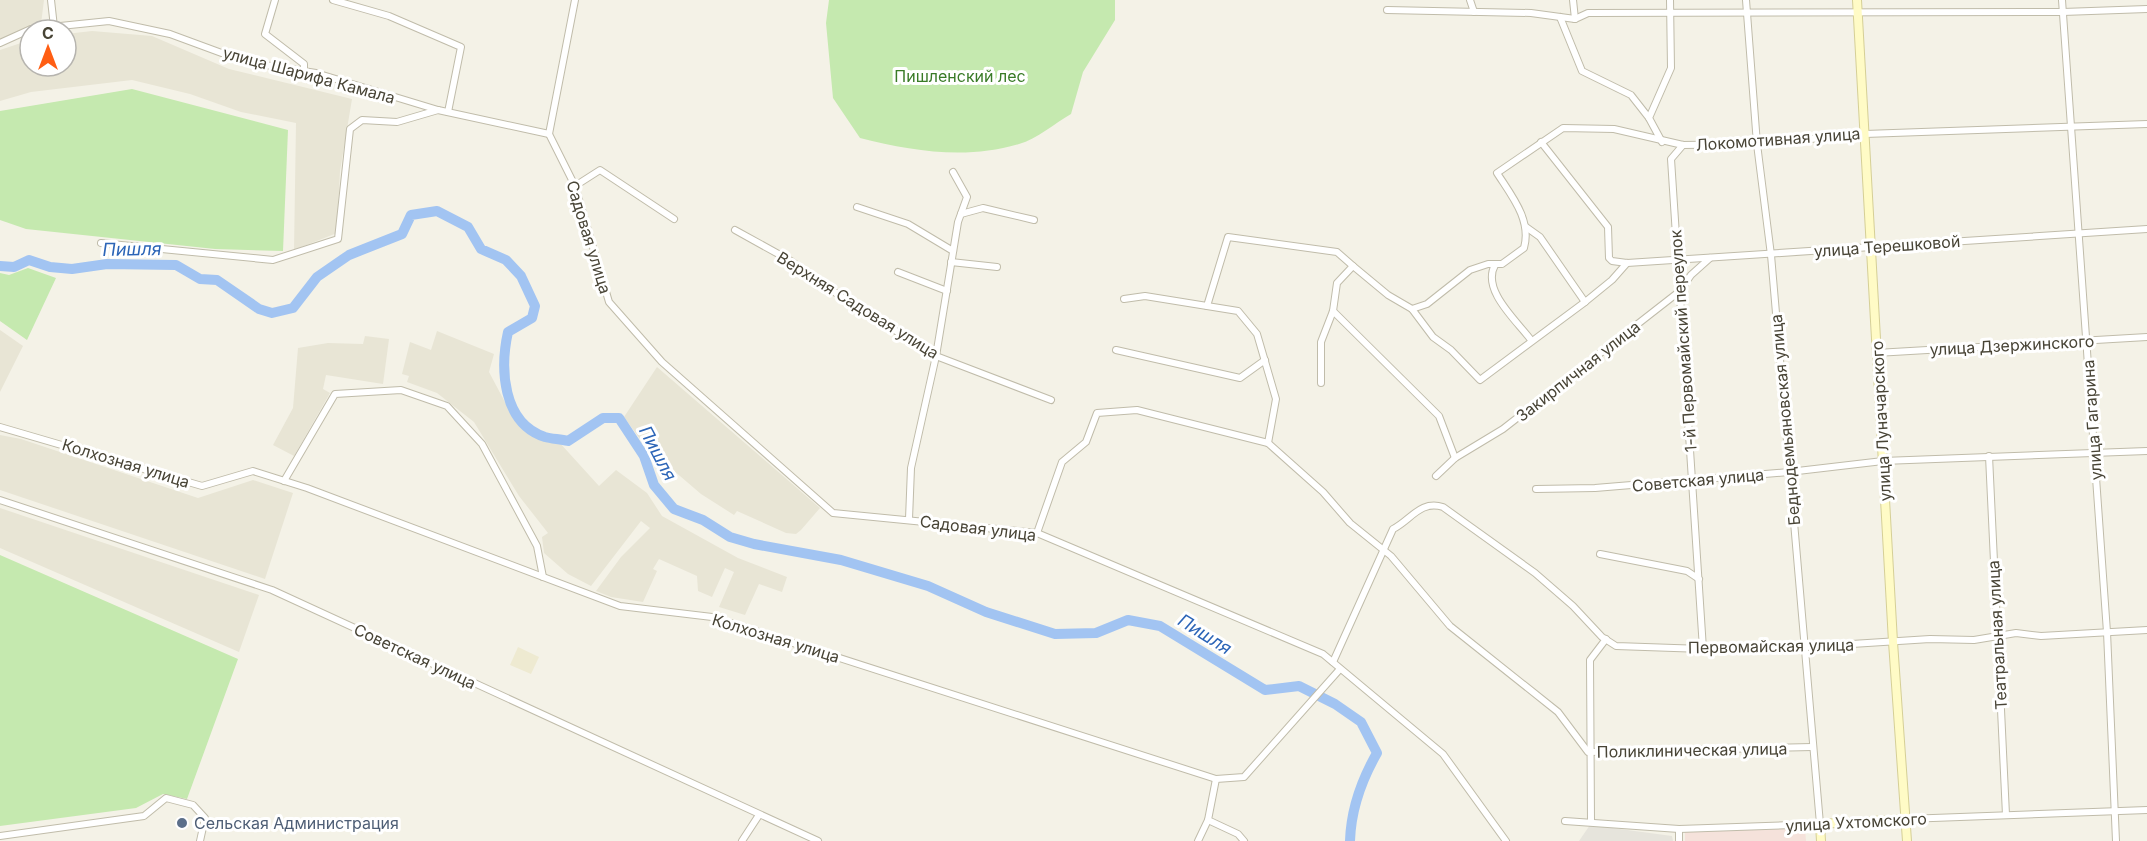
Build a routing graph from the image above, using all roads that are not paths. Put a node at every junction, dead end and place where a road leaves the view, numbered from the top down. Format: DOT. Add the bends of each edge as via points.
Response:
graph roads {
  1 [pos="51,0"];
  2 [pos="275,0"];
  3 [pos="333,0"];
  4 [pos="575,0"];
  5 [pos="1470,0"];
  6 [pos="1573,0"];
  7 [pos="1670,0"];
  8 [pos="1746,0"];
  9 [pos="1857,0"];
  10 [pos="2062,0"];
  11 [pos="2147,9"];
  12 [pos="1387,10"];
  13 [pos="1474,12"];
  14 [pos="2063,12"];
  15 [pos="1671,13"];
  16 [pos="1748,13"];
  17 [pos="1857,13"];
  18 [pos="1560,17"];
  19 [pos="53,18"];
  20 [pos="1575,19"];
  21 [pos="78,24"];
  22 [pos="18,34"];
  23 [pos="0,42"];
  24 [pos="304,71"];
  25 [pos="438,110"];
  26 [pos="447,112"];
  27 [pos="1649,118"];
  28 [pos="2147,124"];
  29 [pos="2072,128"];
  30 [pos="549,134"];
  31 [pos="1864,134"];
  32 [pos="1541,142"];
  33 [pos="1662,142"];
  34 [pos="1757,144"];
  35 [pos="1683,145"];
  36 [pos="953,172"];
  37 [pos="575,186"];
  38 [pos="857,207"];
  39 [pos="961,214"];
  40 [pos="674,219"];
  41 [pos="1034,220"];
  42 [pos="1526,227"];
  43 [pos="2147,229"];
  44 [pos="735,230"];
  45 [pos="2077,233"];
  46 [pos="101,243"];
  47 [pos="1871,247"];
  48 [pos="953,251"];
  49 [pos="1771,255"];
  50 [pos="1711,257"];
  51 [pos="1679,259"];
  52 [pos="951,262"];
  53 [pos="1627,263"];
  54 [pos="1496,265"];
  55 [pos="1353,266"];
  56 [pos="998,267"];
  57 [pos="898,272"];
  58 [pos="946,291"];
  59 [pos="1680,291"];
  60 [pos="1124,299"];
  61 [pos="1585,302"];
  62 [pos="1207,306"];
  63 [pos="1412,309"];
  64 [pos="1333,311"];
  65 [pos="2147,337"];
  66 [pos="1532,340"];
  67 [pos="2085,340"];
  68 [pos="1116,350"];
  69 [pos="1876,353"];
  70 [pos="936,356"];
  71 [pos="1265,360"];
  72 [pos="1321,383"];
  73 [pos="1051,400"];
  74 [pos="0,427"];
  75 [pos="1268,443"];
  76 [pos="2147,451"];
  77 [pos="2095,453"];
  78 [pos="1989,456"];
  79 [pos="1455,458"];
  80 [pos="1883,461"];
  81 [pos="1788,472"];
  82 [pos="1436,476"];
  83 [pos="1692,480"];
  84 [pos="284,481"];
  85 [pos="1536,489"];
  86 [pos="0,500"];
  87 [pos="909,519"];
  88 [pos="1036,533"];
  89 [pos="1384,549"];
  90 [pos="1600,554"];
  91 [pos="543,577"];
  92 [pos="1699,579"];
  93 [pos="2147,630"];
  94 [pos="2107,632"];
  95 [pos="1997,637"];
  96 [pos="1606,639"];
  97 [pos="1893,642"];
  98 [pos="1805,647"];
  99 [pos="1702,649"];
  100 [pos="1333,662"];
  101 [pos="1340,669"];
  102 [pos="1812,747"];
  103 [pos="1591,752"];
  104 [pos="1216,779"];
  105 [pos="2147,810"];
  106 [pos="2116,811"];
  107 [pos="2006,814"];
  108 [pos="759,815"];
  109 [pos="1906,819"];
  110 [pos="1208,820"];
  111 [pos="1565,821"];
  112 [pos="1591,821"];
  113 [pos="1820,824"];
  114 [pos="1679,829"];
  115 [pos="0,836"];
  116 [pos="200,841"];
  117 [pos="742,841"];
  118 [pos="818,841"];
  119 [pos="1198,841"];
  120 [pos="1244,841"];
  121 [pos="1506,841"];
  122 [pos="1679,841"];
  123 [pos="1821,841"];
  124 [pos="1907,841"];
  125 [pos="2116,841"];
  1 -- 19 [label="street"];
  2 -- 24 [label="street" via="265,34 304,64"];
  3 -- 26 [label="street" via="389,16 461,47"];
  4 -- 30 [label="street"];
  5 -- 13 [label="street"];
  6 -- 20 [label="street"];
  7 -- 15 [label="street"];
  8 -- 16 [label="street, Беднодемьяновская улица"];
  9 -- 17 [label="main road, улица Луначарского"];
  10 -- 14 [label="street, улица Гагарина"];
  11 -- 14 [label="street"];
  12 -- 13 [label="street"];
  13 -- 18 [label="street"];
  14 -- 17 [label="street"];
  14 -- 29 [label="street, улица Гагарина"];
  15 -- 16 [label="street"];
  15 -- 20 [label="street" via="1588,13"];
  15 -- 27 [label="street" via="1671,68"];
  16 -- 17 [label="street"];
  16 -- 34 [label="street, Беднодемьяновская улица"];
  17 -- 31 [label="main road, улица Луначарского"];
  18 -- 20 [label="street"];
  18 -- 27 [label="street" via="1582,71 1632,95"];
  21 -- 24 [label="street, улица Шарифа Камала" via="109,21 170,34 246,62"];
  22 -- 23 [label="street, улица Шарифа Камала"];
  24 -- 25 [label="street, улица Шарифа Камала"];
  25 -- 26 [label="street, улица Шарифа Камала"];
  25 -- 46 [label="street" via="397,122 362,120 350,129 338,239 273,260"];
  26 -- 30 [label="street, улица Шарифа Камала"];
  27 -- 33 [label="street"];
  28 -- 29 [label="street, Локомотивная улица"];
  29 -- 31 [label="street, Локомотивная улица"];
  29 -- 45 [label="street, улица Гагарина"];
  30 -- 37 [label="street, Садовая улица"];
  31 -- 34 [label="street, Локомотивная улица"];
  31 -- 47 [label="main road, улица Луначарского"];
  32 -- 33 [label="street, Локомотивная улица" via="1563,128 1614,129"];
  32 -- 42 [label="street, Локомотивная улица" via="1497,173 1518,205"];
  32 -- 53 [label="street" via="1608,227 1609,258"];
  33 -- 35 [label="street, Локомотивная улица"];
  34 -- 35 [label="street, Локомотивная улица"];
  34 -- 49 [label="street, Беднодемьяновская улица"];
  35 -- 51 [label="street, 1-й Первомайский переулок" via="1671,159"];
  36 -- 39 [label="street" via="967,197"];
  37 -- 40 [label="street" via="600,170"];
  37 -- 87 [label="street, Садовая улица" via="609,302 662,362 833,513"];
  38 -- 48 [label="street" via="908,224"];
  39 -- 41 [label="street" via="983,208"];
  39 -- 48 [label="street"];
  42 -- 54 [label="street" via="1524,248"];
  42 -- 61 [label="street" via="1540,237"];
  43 -- 45 [label="street, улица Терешковой"];
  44 -- 70 [label="street, Верхняя Садовая улица" via="791,261"];
  45 -- 47 [label="street, улица Терешковой"];
  45 -- 67 [label="street, улица Гагарина"];
  47 -- 49 [label="street, улица Терешковой"];
  47 -- 69 [label="main road, улица Луначарского"];
  48 -- 52 [label="street"];
  49 -- 50 [label="street, улица Терешковой"];
  49 -- 81 [label="street, Беднодемьяновская улица"];
  50 -- 51 [label="street, улица Терешковой"];
  50 -- 59 [label="street, Закирпичная улица"];
  51 -- 53 [label="street, улица Терешковой"];
  51 -- 59 [label="street, 1-й Первомайский переулок"];
  52 -- 56 [label="street"];
  52 -- 58 [label="street"];
  53 -- 61 [label="street"];
  54 -- 63 [label="street" via="1470,270 1427,304"];
  54 -- 66 [label="street" via="1490,279 1494,290"];
  55 -- 62 [label="street" via="1337,252 1227,237"];
  55 -- 63 [label="street"];
  55 -- 64 [label="street" via="1337,283"];
  57 -- 58 [label="street"];
  58 -- 70 [label="street"];
  59 -- 79 [label="street, Закирпичная улица" via="1503,429"];
  59 -- 83 [label="street, 1-й Первомайский переулок"];
  60 -- 62 [label="street" via="1145,296"];
  61 -- 66 [label="street"];
  62 -- 71 [label="street" via="1238,311 1257,333"];
  63 -- 66 [label="street" via="1433,337 1480,380"];
  64 -- 72 [label="street" via="1321,342"];
  64 -- 79 [label="street" via="1439,416"];
  65 -- 67 [label="street, улица Дзержинского"];
  67 -- 69 [label="street, улица Дзержинского"];
  67 -- 77 [label="street, улица Гагарина"];
  68 -- 71 [label="street" via="1240,378"];
  69 -- 80 [label="main road, улица Луначарского"];
  70 -- 73 [label="street, Верхняя Садовая улица"];
  70 -- 87 [label="street" via="910,468"];
  71 -- 75 [label="street" via="1276,399"];
  74 -- 84 [label="street, Колхозная улица" via="202,486 253,471"];
  75 -- 88 [label="street" via="1137,410 1097,413 1086,442 1062,462"];
  75 -- 89 [label="street" via="1323,492 1350,523"];
  76 -- 77 [label="street, Советская улица"];
  77 -- 78 [label="street, Советская улица"];
  77 -- 94 [label="street, улица Гагарина"];
  78 -- 80 [label="street, Советская улица"];
  78 -- 95 [label="street, Театральная улица"];
  79 -- 82 [label="street, Закирпичная улица"];
  80 -- 81 [label="street, Советская улица"];
  80 -- 97 [label="main road, улица Луначарского"];
  81 -- 83 [label="street, Советская улица"];
  81 -- 98 [label="street, Беднодемьяновская улица"];
  83 -- 85 [label="street, Советская улица"];
  83 -- 92 [label="street, 1-й Первомайский переулок"];
  84 -- 91 [label="street, Колхозная улица"];
  84 -- 91 [label="street" via="335,394 401,390 447,406 482,444 537,546"];
  86 -- 108 [label="street, Советская улица" via="272,590"];
  87 -- 88 [label="street, Садовая улица"];
  88 -- 100 [label="street, Садовая улица" via="1323,654"];
  89 -- 96 [label="street, Первомайская улица" via="1393,529 1417,509 1433,504 1443,507 1535,573"];
  89 -- 100 [label="street"];
  89 -- 103 [label="street, Поликлиническая улица" via="1450,626 1558,712"];
  90 -- 92 [label="street" via="1687,572"];
  91 -- 104 [label="street, Колхозная улица" via="620,606 712,617"];
  92 -- 99 [label="street, 1-й Первомайский переулок"];
  93 -- 94 [label="street, Первомайская улица"];
  94 -- 95 [label="street, Первомайская улица" via="2041,636 2016,633"];
  94 -- 106 [label="street, улица Гагарина"];
  95 -- 97 [label="street, Первомайская улица"];
  95 -- 107 [label="street, Театральная улица"];
  96 -- 99 [label="street, Первомайская улица" via="1616,646"];
  96 -- 103 [label="street" via="1590,660"];
  97 -- 98 [label="street, Первомайская улица"];
  97 -- 109 [label="main road, улица Луначарского"];
  98 -- 99 [label="street, Первомайская улица"];
  98 -- 102 [label="street, Беднодемьяновская улица"];
  100 -- 101 [label="street, Садовая улица"];
  101 -- 104 [label="street, Колхозная улица" via="1244,777"];
  101 -- 121 [label="street, Садовая улица" via="1443,754"];
  102 -- 103 [label="street, Поликлиническая улица"];
  102 -- 113 [label="street, Беднодемьяновская улица"];
  103 -- 112 [label="street"];
  104 -- 110 [label="street"];
  105 -- 106 [label="street, улица Ухтомского"];
  106 -- 107 [label="street, улица Ухтомского"];
  106 -- 125 [label="street, улица Гагарина"];
  107 -- 109 [label="street, улица Ухтомского"];
  108 -- 117 [label="street"];
  108 -- 118 [label="street, Советская улица"];
  109 -- 113 [label="main road, улица Ухтомского"];
  109 -- 124 [label="main road, улица Луначарского"];
  110 -- 119 [label="street"];
  110 -- 120 [label="street" via="1238,834"];
  111 -- 112 [label="street, улица Ухтомского"];
  112 -- 114 [label="street, улица Ухтомского"];
  113 -- 114 [label="street, улица Ухтомского"];
  113 -- 123 [label="main road, Беднодемьяновская улица"];
  114 -- 122 [label="street"];
  115 -- 116 [label="street" via="144,816 166,798 193,805 205,818"];
}
